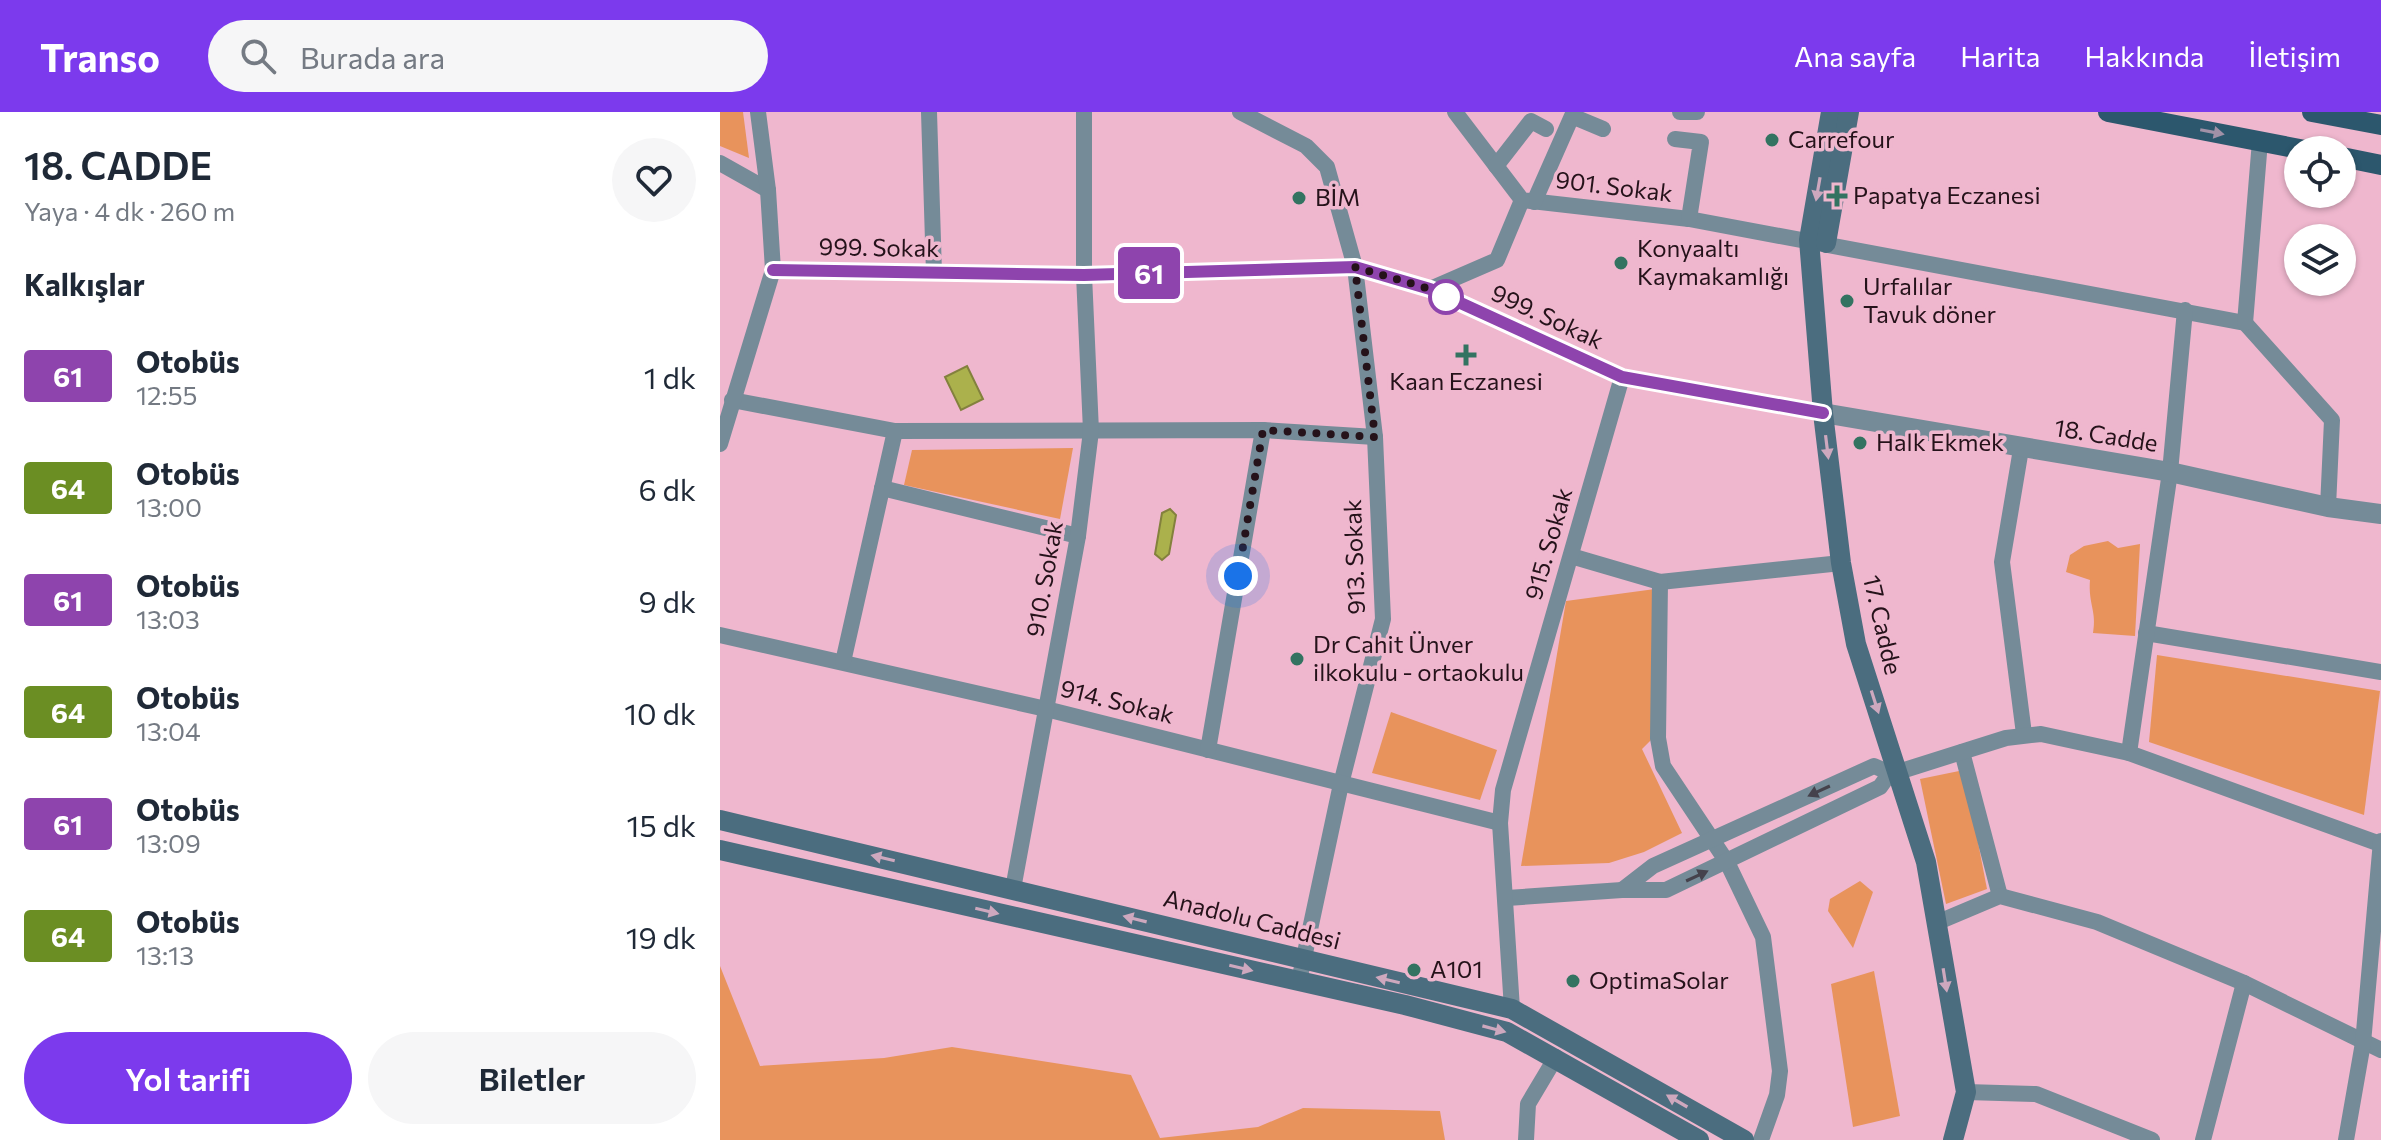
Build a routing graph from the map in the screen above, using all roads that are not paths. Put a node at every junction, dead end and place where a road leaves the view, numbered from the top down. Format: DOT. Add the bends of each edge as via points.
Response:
graph roads {
  1 [pos="758,112"];
  2 [pos="929,112"];
  3 [pos="1084,112"];
  4 [pos="1240,112"];
  5 [pos="1455,112"];
  6 [pos="1680,112"];
  7 [pos="1697,112"];
  8 [pos="1824,112"];
  9 [pos="1831,112"];
  10 [pos="1849,112"];
  11 [pos="2108,112"];
  12 [pos="2312,112"];
  13 [pos="2381,125"];
  14 [pos="1546,129"];
  15 [pos="1603,129"];
  16 [pos="1828,133"];
  17 [pos="1675,139"];
  18 [pos="2260,141"];
  19 [pos="2284,146"];
  20 [pos="2356,160"];
  21 [pos="720,163"];
  22 [pos="2381,165"];
  23 [pos="1496,166"];
  24 [pos="768,190"];
  25 [pos="1528,201"];
  26 [pos="1689,219"];
  27 [pos="1817,242"];
  28 [pos="1355,267"];
  29 [pos="773,270"];
  30 [pos="934,273"];
  31 [pos="1084,275"];
  32 [pos="1430,289"];
  33 [pos="2185,310"];
  34 [pos="2245,323"];
  35 [pos="1622,377"];
  36 [pos="732,400"];
  37 [pos="1823,413"];
  38 [pos="1263,430"];
  39 [pos="895,431"];
  40 [pos="1091,431"];
  41 [pos="1375,437"];
  42 [pos="720,444"];
  43 [pos="2021,449"];
  44 [pos="2170,472"];
  45 [pos="882,488"];
  46 [pos="2328,507"];
  47 [pos="2381,514"];
  48 [pos="1078,536"];
  49 [pos="1571,556"];
  50 [pos="1841,563"];
  51 [pos="1660,582"];
  52 [pos="2146,633"];
  53 [pos="720,635"];
  54 [pos="843,662"];
  55 [pos="2381,672"];
  56 [pos="1046,709"];
  57 [pos="2024,734"];
  58 [pos="1208,750"];
  59 [pos="1962,752"];
  60 [pos="2129,753"];
  61 [pos="1894,772"];
  62 [pos="1341,784"];
  63 [pos="720,820"];
  64 [pos="1500,823"];
  65 [pos="1713,840"];
  66 [pos="2381,843"];
  67 [pos="720,850"];
  68 [pos="1727,862"];
  69 [pos="1013,889"];
  70 [pos="1622,890"];
  71 [pos="2000,896"];
  72 [pos="1507,898"];
  73 [pos="1936,923"];
  74 [pos="1302,960"];
  75 [pos="1299,981"];
  76 [pos="2244,983"];
  77 [pos="1512,1009"];
  78 [pos="2363,1043"];
  79 [pos="2381,1050"];
  80 [pos="1556,1057"];
  81 [pos="1966,1092"];
  82 [pos="1526,1140"];
  83 [pos="1699,1140"];
  84 [pos="1744,1140"];
  85 [pos="1761,1140"];
  86 [pos="1953,1140"];
  87 [pos="2152,1140"];
  88 [pos="2203,1140"];
  89 [pos="2346,1140"];
  1 -- 24 [label="street"];
  2 -- 30 [label="street"];
  3 -- 31 [label="street, 910. Sokak"];
  4 -- 28 [label="street, 913. Sokak" via="1306,146 1327,167"];
  5 -- 23 [label="street, 901. Sokak"];
  6 -- 7 [label="street"];
  8 -- 16 [label="main road"];
  9 -- 16 [label="main road, 17. Cadde"];
  10 -- 27 [label="main road"];
  11 -- 18 [label="main road, one-way"];
  12 -- 13 [label="main road"];
  14 -- 23 [label="street" via="1531,121"];
  15 -- 25 [label="street" via="1572,116"];
  16 -- 27 [label="main road, 17. Cadde, one-way"];
  17 -- 26 [label="street" via="1701,142"];
  18 -- 19 [label="main road"];
  18 -- 34 [label="street"];
  20 -- 22 [label="main road"];
  21 -- 24 [label="street"];
  23 -- 25 [label="street, 901. Sokak"];
  24 -- 29 [label="street"];
  25 -- 26 [label="street, 901. Sokak"];
  25 -- 32 [label="street" via="1497,260"];
  26 -- 27 [label="street, 901. Sokak"];
  27 -- 33 [label="street, 901. Sokak"];
  27 -- 37 [label="main road, 17. Cadde"];
  28 -- 31 [label="street, 999. Sokak"];
  28 -- 32 [label="street, 999. Sokak"];
  28 -- 41 [label="street, 913. Sokak"];
  29 -- 30 [label="street, 999. Sokak"];
  29 -- 36 [label="street"];
  30 -- 31 [label="street, 999. Sokak"];
  31 -- 40 [label="street, 910. Sokak"];
  32 -- 35 [label="street, 999. Sokak"];
  33 -- 34 [label="street, 901. Sokak"];
  33 -- 44 [label="street"];
  34 -- 46 [label="street" via="2332,420"];
  35 -- 37 [label="street, 999. Sokak"];
  35 -- 49 [label="street, 915. Sokak"];
  36 -- 39 [label="street"];
  36 -- 42 [label="street"];
  37 -- 43 [label="street, 18. Cadde"];
  37 -- 50 [label="main road, 17. Cadde, one-way"];
  38 -- 40 [label="street"];
  38 -- 41 [label="street"];
  38 -- 58 [label="street"];
  39 -- 40 [label="street"];
  39 -- 45 [label="street"];
  40 -- 48 [label="street, 910. Sokak"];
  41 -- 62 [label="street, 913. Sokak" via="1383,619"];
  43 -- 44 [label="street, 18. Cadde"];
  43 -- 57 [label="street" via="2002,562"];
  44 -- 46 [label="street, 18. Cadde"];
  44 -- 52 [label="street"];
  45 -- 48 [label="street"];
  45 -- 54 [label="street"];
  46 -- 47 [label="street, 18. Cadde"];
  48 -- 56 [label="street, 910. Sokak"];
  49 -- 51 [label="street"];
  49 -- 64 [label="street, 915. Sokak" via="1503,790"];
  50 -- 51 [label="street"];
  50 -- 61 [label="main road, 17. Cadde, one-way" via="1856,644"];
  51 -- 65 [label="street" via="1660,757 1666,774"];
  52 -- 55 [label="street"];
  52 -- 60 [label="street"];
  53 -- 54 [label="street, 914. Sokak"];
  54 -- 56 [label="street, 914. Sokak"];
  56 -- 58 [label="street, 914. Sokak"];
  56 -- 69 [label="street, 910. Sokak"];
  57 -- 59 [label="street"];
  57 -- 60 [label="street"];
  58 -- 62 [label="street, 914. Sokak"];
  59 -- 61 [label="street"];
  59 -- 71 [label="street"];
  60 -- 66 [label="street"];
  61 -- 65 [label="street, one-way" via="1874,766"];
  61 -- 68 [label="street" via="1880,787"];
  61 -- 73 [label="main road, 17. Cadde" via="1926,862"];
  62 -- 64 [label="street, 914. Sokak"];
  62 -- 74 [label="street, 913. Sokak"];
  69 -- 63 [label="main road, Anadolu Caddesi, one-way"];
  64 -- 72 [label="street, 915. Sokak"];
  65 -- 68 [label="street"];
  65 -- 70 [label="street" via="1653,866"];
  66 -- 78 [label="street"];
  67 -- 75 [label="main road, Anadolu Caddesi, one-way"];
  70 -- 68 [label="street, one-way" via="1666,890"];
  68 -- 85 [label="street" via="1763,937 1779,1057 1777,1095"];
  74 -- 69 [label="main road, Anadolu Caddesi, one-way"];
  70 -- 72 [label="street"];
  71 -- 73 [label="street"];
  71 -- 76 [label="street" via="2097,922"];
  72 -- 77 [label="street, 915. Sokak"];
  73 -- 81 [label="main road, 17. Cadde, one-way"];
  74 -- 75 [label="street, 913. Sokak"];
  77 -- 74 [label="main road, Anadolu Caddesi, one-way"];
  75 -- 80 [label="main road, Anadolu Caddesi, one-way" via="1507,1032"];
  76 -- 78 [label="street"];
  76 -- 88 [label="street"];
  84 -- 77 [label="main road, Anadolu Caddesi, one-way"];
  78 -- 79 [label="street"];
  78 -- 89 [label="street"];
  80 -- 82 [label="street" via="1528,1104"];
  80 -- 83 [label="main road, Anadolu Caddesi"];
  81 -- 86 [label="main road, 17. Cadde"];
  81 -- 87 [label="street" via="2036,1094"];
}
